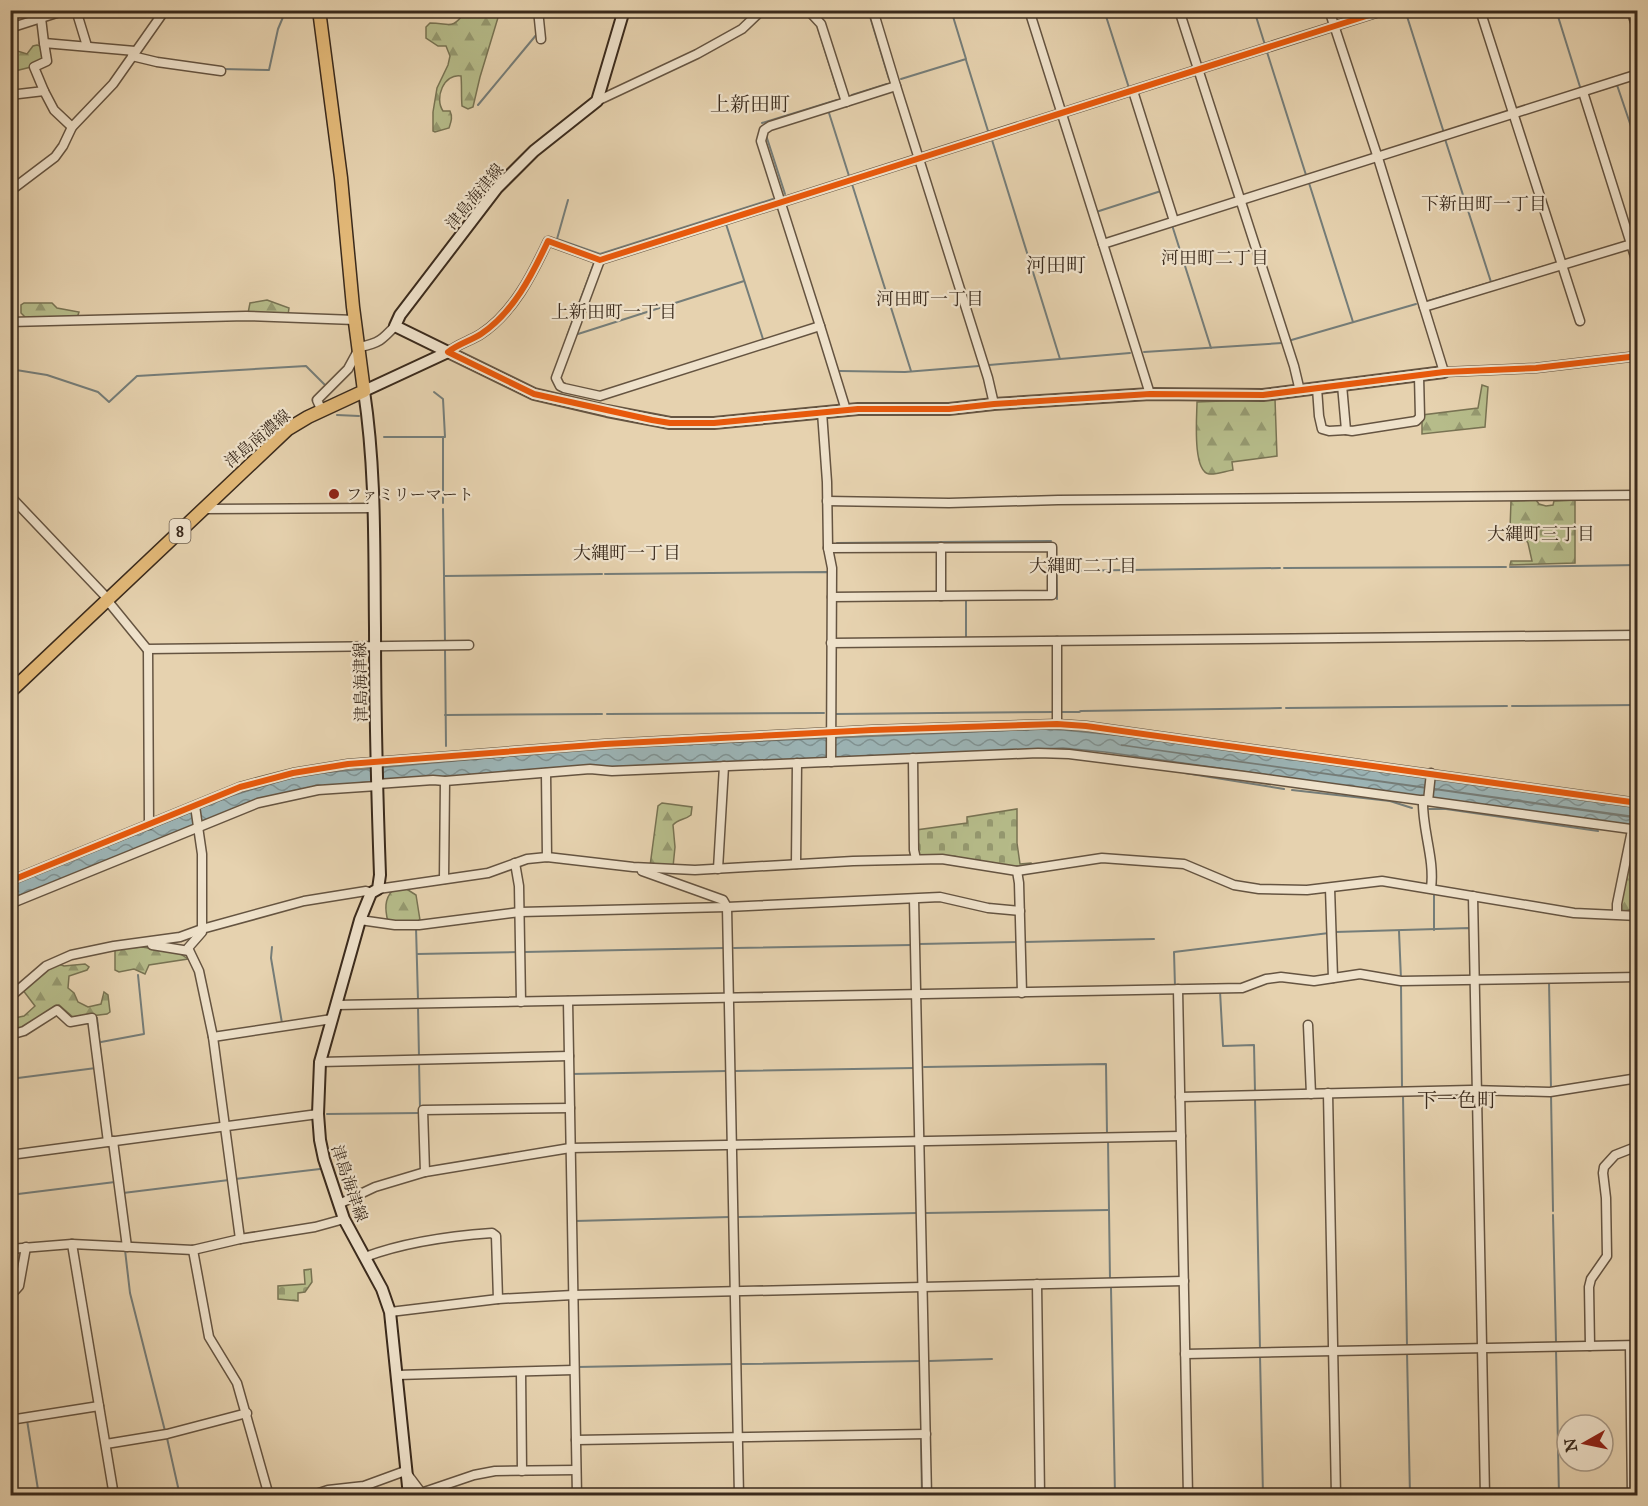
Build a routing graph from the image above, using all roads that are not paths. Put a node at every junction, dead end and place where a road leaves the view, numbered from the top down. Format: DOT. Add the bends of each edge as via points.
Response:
graph roads {
  1 [pos="66,10"];
  2 [pos="76,10"];
  3 [pos="165,10"];
  4 [pos="319,10"];
  5 [pos="538,10"];
  6 [pos="624,10"];
  7 [pos="762,10"];
  8 [pos="808,10"];
  9 [pos="873,10"];
  10 [pos="1029,10"];
  11 [pos="1179,10"];
  12 [pos="1329,10"];
  13 [pos="1385,10"];
  14 [pos="1480,10"];
  15 [pos="1631,10"];
  16 [pos="41,18"];
  17 [pos="1335,27"];
  18 [pos="10,28"];
  19 [pos="1638,31"];
  20 [pos="541,39"];
  21 [pos="44,44"];
  22 [pos="87,46"];
  23 [pos="133,53"];
  24 [pos="1198,70"];
  25 [pos="221,71"];
  26 [pos="1638,74"];
  27 [pos="896,86"];
  28 [pos="44,91"];
  29 [pos="1133,91"];
  30 [pos="1583,92"];
  31 [pos="10,95"];
  32 [pos="597,101"];
  33 [pos="846,102"];
  34 [pos="1062,114"];
  35 [pos="1513,114"];
  36 [pos="72,127"];
  37 [pos="919,158"];
  38 [pos="1378,158"];
  39 [pos="10,190"];
  40 [pos="781,201"];
  41 [pos="1239,201"];
  42 [pos="1174,221"];
  43 [pos="1634,243"];
  44 [pos="1103,244"];
  45 [pos="600,260"];
  46 [pos="1562,265"];
  47 [pos="1638,266"];
  48 [pos="1424,307"];
  49 [pos="356,320"];
  50 [pos="1580,321"];
  51 [pos="10,322"];
  52 [pos="395,326"];
  53 [pos="820,326"];
  54 [pos="360,347"];
  55 [pos="448,352"];
  56 [pos="1638,356"];
  57 [pos="1444,372"];
  58 [pos="1419,376"];
  59 [pos="1342,385"];
  60 [pos="1317,388"];
  61 [pos="364,391"];
  62 [pos="1300,391"];
  63 [pos="1150,394"];
  64 [pos="994,404"];
  65 [pos="846,410"];
  66 [pos="322,411"];
  67 [pos="822,412"];
  68 [pos="1346,430"];
  69 [pos="1638,495"];
  70 [pos="12,498"];
  71 [pos="828,501"];
  72 [pos="374,508"];
  73 [pos="203,509"];
  74 [pos="941,547"];
  75 [pos="828,548"];
  76 [pos="941,596"];
  77 [pos="832,597"];
  78 [pos="108,600"];
  79 [pos="1638,635"];
  80 [pos="1057,641"];
  81 [pos="831,643"];
  82 [pos="469,645"];
  83 [pos="375,647"];
  84 [pos="148,649"];
  85 [pos="10,692"];
  86 [pos="1057,724"];
  87 [pos="830,732"];
  88 [pos="913,758"];
  89 [pos="831,762"];
  90 [pos="797,763"];
  91 [pos="376,765"];
  92 [pos="724,766"];
  93 [pos="546,773"];
  94 [pos="1431,775"];
  95 [pos="445,781"];
  96 [pos="377,785"];
  97 [pos="1426,800"];
  98 [pos="1638,803"];
  99 [pos="195,807"];
  100 [pos="149,825"];
  101 [pos="198,827"];
  102 [pos="1635,830"];
  103 [pos="547,857"];
  104 [pos="916,859"];
  105 [pos="515,863"];
  106 [pos="796,864"];
  107 [pos="633,867"];
  108 [pos="718,869"];
  109 [pos="1017,871"];
  110 [pos="444,879"];
  111 [pos="10,880"];
  112 [pos="1330,888"];
  113 [pos="1431,888"];
  114 [pos="375,891"];
  115 [pos="1473,896"];
  116 [pos="914,899"];
  117 [pos="10,904"];
  118 [pos="727,907"];
  119 [pos="1020,911"];
  120 [pos="520,912"];
  121 [pos="1617,914"];
  122 [pos="1638,916"];
  123 [pos="360,920"];
  124 [pos="202,929"];
  125 [pos="146,943"];
  126 [pos="189,951"];
  127 [pos="1638,976"];
  128 [pos="1333,978"];
  129 [pos="1475,979"];
  130 [pos="1178,989"];
  131 [pos="1022,993"];
  132 [pos="916,994"];
  133 [pos="10,997"];
  134 [pos="730,998"];
  135 [pos="568,1001"];
  136 [pos="521,1002"];
  137 [pos="336,1005"];
  138 [pos="332,1019"];
  139 [pos="1308,1025"];
  140 [pos="10,1035"];
  141 [pos="213,1037"];
  142 [pos="569,1056"];
  143 [pos="320,1062"];
  144 [pos="1638,1078"];
  145 [pos="1477,1091"];
  146 [pos="1328,1093"];
  147 [pos="1311,1094"];
  148 [pos="1180,1096"];
  149 [pos="570,1108"];
  150 [pos="318,1114"];
  151 [pos="225,1126"];
  152 [pos="1181,1136"];
  153 [pos="920,1141"];
  154 [pos="111,1142"];
  155 [pos="733,1144"];
  156 [pos="1638,1146"];
  157 [pos="570,1148"];
  158 [pos="10,1155"];
  159 [pos="424,1172"];
  160 [pos="339,1204"];
  161 [pos="344,1219"];
  162 [pos="240,1239"];
  163 [pos="72,1244"];
  164 [pos="26,1247"];
  165 [pos="127,1247"];
  166 [pos="10,1249"];
  167 [pos="193,1250"];
  168 [pos="365,1257"];
  169 [pos="1184,1281"];
  170 [pos="1036,1284"];
  171 [pos="923,1288"];
  172 [pos="736,1290"];
  173 [pos="573,1295"];
  174 [pos="10,1296"];
  175 [pos="498,1299"];
  176 [pos="390,1312"];
  177 [pos="1634,1345"];
  178 [pos="1590,1346"];
  179 [pos="1482,1347"];
  180 [pos="1334,1351"];
  181 [pos="1185,1354"];
  182 [pos="10,1370"];
  183 [pos="574,1370"];
  184 [pos="521,1372"];
  185 [pos="397,1375"];
  186 [pos="99,1406"];
  187 [pos="247,1413"];
  188 [pos="11,1420"];
  189 [pos="926,1434"];
  190 [pos="739,1437"];
  191 [pos="576,1440"];
  192 [pos="106,1444"];
  193 [pos="576,1470"];
  194 [pos="405,1471"];
  195 [pos="522,1471"];
  196 [pos="422,1494"];
  197 [pos="114,1496"];
  198 [pos="269,1496"];
  199 [pos="310,1496"];
  200 [pos="409,1496"];
  201 [pos="577,1496"];
  202 [pos="739,1496"];
  203 [pos="927,1496"];
  204 [pos="1040,1496"];
  205 [pos="1188,1496"];
  206 [pos="1336,1496"];
  207 [pos="1485,1496"];
  208 [pos="1632,1496"];
  1 -- 16 [label="street"];
  2 -- 22 [label="street"];
  3 -- 23 [label="street"];
  4 -- 49 [label="main road"];
  5 -- 20 [label="street"];
  6 -- 32 [label="main road"];
  7 -- 32 [label="street" via="742,29"];
  8 -- 33 [label="street" via="821,24"];
  9 -- 27 [label="street"];
  10 -- 34 [label="street"];
  11 -- 24 [label="street"];
  12 -- 17 [label="street"];
  13 -- 17 [label="street"];
  14 -- 35 [label="street"];
  15 -- 19 [label="street"];
  16 -- 18 [label="street"];
  16 -- 21 [label="street"];
  17 -- 24 [label="street"];
  17 -- 38 [label="street"];
  21 -- 22 [label="street"];
  21 -- 28 [label="street" via="46,61 34,67"];
  22 -- 23 [label="street"];
  23 -- 25 [label="street" via="157,62"];
  23 -- 36 [label="street" via="113,84"];
  24 -- 29 [label="street"];
  24 -- 41 [label="street"];
  26 -- 30 [label="street"];
  27 -- 33 [label="street"];
  27 -- 37 [label="street"];
  28 -- 31 [label="street"];
  28 -- 36 [label="street" via="54,110"];
  29 -- 34 [label="street"];
  29 -- 42 [label="street"];
  30 -- 35 [label="street"];
  30 -- 43 [label="street"];
  32 -- 52 [label="main road, 津島海津線" via="534,151 497,188 426,279"];
  33 -- 40 [label="street" via="764,130 761,141"];
  34 -- 37 [label="street"];
  34 -- 44 [label="street"];
  35 -- 38 [label="street"];
  35 -- 46 [label="street"];
  36 -- 39 [label="street" via="55,157"];
  37 -- 40 [label="street"];
  37 -- 64 [label="street"];
  38 -- 41 [label="street"];
  38 -- 48 [label="street"];
  40 -- 45 [label="street"];
  40 -- 53 [label="street"];
  41 -- 42 [label="street"];
  41 -- 62 [label="street"];
  42 -- 44 [label="street"];
  43 -- 46 [label="street"];
  43 -- 47 [label="street"];
  44 -- 63 [label="street"];
  45 -- 53 [label="street" via="556,378 564,388 600,396"];
  45 -- 55 [label="street" via="548,241 531,277 510,307 480,334"];
  46 -- 48 [label="street"];
  46 -- 50 [label="street"];
  48 -- 57 [label="street"];
  49 -- 51 [label="street" via="246,316"];
  49 -- 54 [label="main road"];
  52 -- 54 [label="street" via="376,344"];
  52 -- 55 [label="main road"];
  53 -- 65 [label="street"];
  54 -- 61 [label="main road"];
  54 -- 66 [label="street" via="348,369 317,400"];
  55 -- 61 [label="main road"];
  55 -- 67 [label="main road" via="534,394 670,423 714,423"];
  56 -- 57 [label="street" via="1536,368"];
  57 -- 58 [label="main road"];
  58 -- 59 [label="main road"];
  58 -- 68 [label="street" via="1420,417 1416,421"];
  59 -- 60 [label="main road"];
  59 -- 68 [label="street"];
  60 -- 62 [label="main road"];
  60 -- 68 [label="street" via="1322,429"];
  61 -- 66 [label="main road, 津島南濃線 / 8"];
  61 -- 72 [label="main road, 津島海津線"];
  62 -- 63 [label="main road" via="1232,396"];
  63 -- 64 [label="main road"];
  64 -- 65 [label="main road" via="949,409"];
  65 -- 67 [label="main road"];
  66 -- 73 [label="main road, 津島南濃線 / 8" via="288,429"];
  67 -- 71 [label="street"];
  69 -- 71 [label="street"];
  70 -- 78 [label="street"];
  71 -- 75 [label="street"];
  72 -- 73 [label="street"];
  72 -- 83 [label="main road, 津島海津線"];
  73 -- 78 [label="main road, 津島南濃線 / 8"];
  74 -- 75 [label="street"];
  74 -- 76 [label="street"];
  74 -- 76 [label="street" via="1052,547 1052,595"];
  75 -- 77 [label="street"];
  76 -- 77 [label="street"];
  77 -- 81 [label="street"];
  78 -- 84 [label="street"];
  78 -- 85 [label="main road, 津島南濃線 / 8"];
  79 -- 80 [label="street"];
  80 -- 81 [label="street"];
  80 -- 86 [label="street"];
  81 -- 87 [label="street"];
  82 -- 83 [label="street"];
  83 -- 84 [label="street"];
  83 -- 91 [label="main road, 津島海津線"];
  84 -- 100 [label="street"];
  86 -- 87 [label="street"];
  86 -- 94 [label="street"];
  87 -- 89 [label="street"];
  87 -- 91 [label="street" via="605,744"];
  88 -- 89 [label="street"];
  88 -- 97 [label="street" via="1069,754"];
  88 -- 104 [label="street"];
  89 -- 90 [label="street"];
  90 -- 92 [label="street"];
  90 -- 106 [label="street"];
  91 -- 96 [label="main road, 津島海津線"];
  91 -- 99 [label="street" via="348,764 293,772 240,787"];
  92 -- 93 [label="street"];
  92 -- 108 [label="street"];
  93 -- 95 [label="street"];
  93 -- 103 [label="street"];
  94 -- 97 [label="street"];
  94 -- 98 [label="street"];
  95 -- 96 [label="street"];
  95 -- 110 [label="street"];
  96 -- 101 [label="street" via="288,795"];
  96 -- 114 [label="main road, 津島海津線" via="380,874"];
  97 -- 102 [label="street"];
  97 -- 113 [label="street" via="1422,813 1433,874"];
  99 -- 100 [label="street"];
  99 -- 101 [label="street"];
  100 -- 111 [label="street"];
  101 -- 117 [label="street"];
  101 -- 124 [label="street"];
  102 -- 121 [label="street"];
  103 -- 105 [label="street"];
  103 -- 107 [label="street"];
  104 -- 106 [label="street"];
  104 -- 109 [label="street" via="942,859"];
  105 -- 110 [label="street" via="488,873"];
  105 -- 120 [label="street"];
  106 -- 108 [label="street"];
  107 -- 108 [label="street"];
  107 -- 118 [label="street" via="723,900"];
  109 -- 112 [label="street" via="1089,858 1123,858 1184,864 1234,885 1274,890"];
  109 -- 119 [label="street"];
  110 -- 114 [label="street"];
  112 -- 113 [label="street" via="1382,881"];
  112 -- 128 [label="street"];
  113 -- 115 [label="street"];
  114 -- 123 [label="main road, 津島海津線"];
  114 -- 124 [label="street" via="304,901"];
  115 -- 121 [label="street" via="1574,913"];
  115 -- 129 [label="street"];
  116 -- 118 [label="street"];
  116 -- 119 [label="street" via="940,897"];
  116 -- 132 [label="street"];
  118 -- 120 [label="street"];
  118 -- 134 [label="street"];
  119 -- 131 [label="street"];
  120 -- 123 [label="street" via="419,925"];
  120 -- 136 [label="street"];
  121 -- 122 [label="street"];
  123 -- 137 [label="main road, 津島海津線"];
  124 -- 125 [label="street"];
  124 -- 126 [label="street"];
  125 -- 126 [label="street"];
  125 -- 133 [label="street" via="114,946 55,961"];
  126 -- 141 [label="street" via="199,972"];
  127 -- 129 [label="street"];
  128 -- 129 [label="street" via="1367,974 1401,981"];
  128 -- 130 [label="street" via="1314,981 1281,977 1242,988"];
  129 -- 145 [label="street"];
  130 -- 131 [label="street"];
  130 -- 148 [label="street"];
  131 -- 132 [label="street"];
  132 -- 134 [label="street"];
  132 -- 153 [label="street"];
  134 -- 135 [label="street"];
  134 -- 155 [label="street"];
  135 -- 136 [label="street"];
  135 -- 142 [label="street"];
  136 -- 137 [label="street"];
  137 -- 138 [label="main road, 津島海津線"];
  138 -- 141 [label="street"];
  138 -- 143 [label="main road, 津島海津線"];
  139 -- 147 [label="street"];
  140 -- 154 [label="street" via="24,1031 57,1010 70,1022 92,1018"];
  141 -- 151 [label="street"];
  142 -- 143 [label="street"];
  142 -- 149 [label="street"];
  143 -- 150 [label="main road, 津島海津線"];
  144 -- 145 [label="street" via="1550,1092"];
  145 -- 146 [label="street"];
  145 -- 179 [label="street"];
  146 -- 147 [label="street"];
  146 -- 180 [label="street"];
  147 -- 148 [label="street"];
  148 -- 152 [label="street"];
  149 -- 157 [label="street"];
  149 -- 159 [label="street" via="423,1110"];
  150 -- 151 [label="street"];
  150 -- 160 [label="main road, 津島海津線" via="324,1159"];
  151 -- 154 [label="street"];
  151 -- 162 [label="street"];
  152 -- 153 [label="street"];
  152 -- 169 [label="street"];
  153 -- 155 [label="street"];
  153 -- 171 [label="street"];
  154 -- 158 [label="street"];
  154 -- 165 [label="street"];
  155 -- 157 [label="street"];
  155 -- 172 [label="street"];
  156 -- 178 [label="street" via="1615,1155 1604,1167 1607,1256 1589,1287"];
  157 -- 159 [label="street"];
  157 -- 173 [label="street"];
  159 -- 160 [label="street" via="383,1184"];
  160 -- 161 [label="main road, 津島海津線"];
  161 -- 162 [label="street"];
  161 -- 168 [label="main road, 津島海津線"];
  162 -- 167 [label="street"];
  163 -- 164 [label="street"];
  163 -- 165 [label="street"];
  163 -- 186 [label="street"];
  164 -- 166 [label="street"];
  164 -- 174 [label="street" via="19,1286"];
  165 -- 167 [label="street"];
  167 -- 187 [label="street" via="209,1337 234,1376"];
  168 -- 175 [label="street" via="456,1236 492,1233 496,1236"];
  168 -- 176 [label="main road, 津島海津線"];
  169 -- 170 [label="street"];
  169 -- 181 [label="street"];
  170 -- 171 [label="street"];
  170 -- 204 [label="street"];
  171 -- 172 [label="street"];
  171 -- 189 [label="street"];
  172 -- 173 [label="street"];
  172 -- 190 [label="street"];
  173 -- 175 [label="street"];
  173 -- 183 [label="street"];
  175 -- 176 [label="street"];
  176 -- 185 [label="main road, 津島海津線"];
  177 -- 178 [label="street"];
  177 -- 208 [label="street"];
  178 -- 179 [label="street"];
  179 -- 180 [label="street"];
  179 -- 207 [label="street"];
  180 -- 181 [label="street"];
  180 -- 206 [label="street"];
  181 -- 205 [label="street"];
  182 -- 188 [label="street"];
  183 -- 184 [label="street"];
  183 -- 191 [label="street"];
  184 -- 185 [label="street"];
  184 -- 195 [label="street"];
  185 -- 194 [label="main road, 津島海津線"];
  186 -- 188 [label="street"];
  186 -- 192 [label="street"];
  187 -- 192 [label="street" via="167,1434"];
  187 -- 198 [label="street"];
  189 -- 190 [label="street"];
  189 -- 203 [label="street"];
  190 -- 191 [label="street"];
  190 -- 202 [label="street"];
  191 -- 193 [label="street"];
  192 -- 197 [label="street"];
  193 -- 195 [label="street"];
  193 -- 201 [label="street"];
  194 -- 196 [label="street"];
  194 -- 199 [label="street" via="364,1486"];
  194 -- 200 [label="main road, 津島海津線"];
  195 -- 196 [label="street" via="474,1475"];
}
